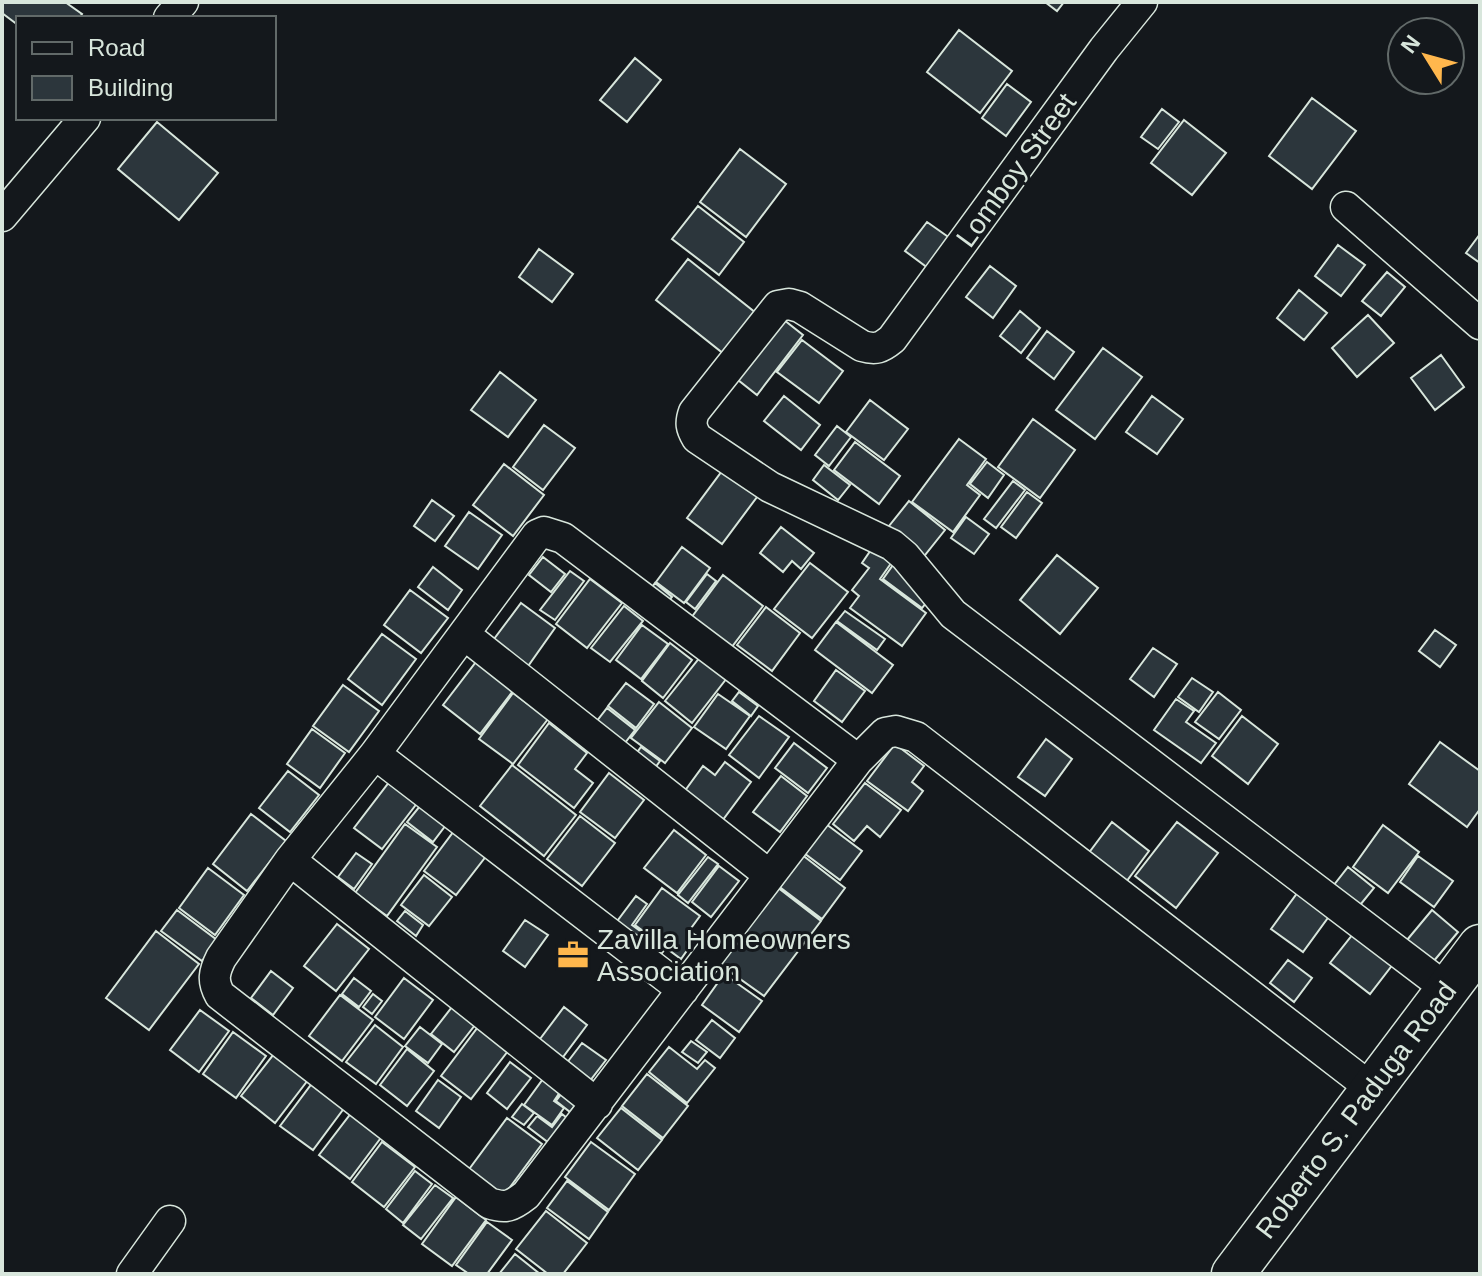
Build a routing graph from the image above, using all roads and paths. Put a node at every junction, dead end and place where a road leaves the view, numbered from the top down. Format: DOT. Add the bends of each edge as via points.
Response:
graph roads {
  1 [pos="1142,2"];
  2 [pos="83,120"];
  3 [pos="1346,207"];
  4 [pos="2,216"];
  5 [pos="1480,324"];
  6 [pos="465,635"];
  7 [pos="375,754"];
  8 [pos="858,760"];
  9 [pos="290,860"];
  10 [pos="768,874"];
  11 [pos="1480,946"];
  12 [pos="1447,989"];
  13 [pos="683,990"];
  14 [pos="1371,1088"];
  15 [pos="597,1104"];
  16 [pos="170,1221"];
  17 [pos="132,1274"];
  18 [pos="1233,1274"];
  1 -- 12 [label="street, Lomboy Street" via="892,339 882,347 862,346 800,307 778,306 694,412 692,430 770,487 892,545 953,614"];
  2 -- 4 [label="street"];
  3 -- 5 [label="street"];
  6 -- 7 [label="street"];
  6 -- 8 [label="street" via="537,535 553,534"];
  6 -- 10 [label="street"];
  7 -- 9 [label="street"];
  7 -- 13 [label="street"];
  8 -- 10 [label="street"];
  8 -- 14 [label="street" via="885,733 916,737"];
  9 -- 15 [label="street"];
  9 -- 15 [label="street" via="221,958 214,972 220,995 489,1203 503,1208 526,1195"];
  10 -- 13 [label="street"];
  11 -- 12 [label="street, Roberto S. Paduga Road"];
  12 -- 14 [label="street, Roberto S. Paduga Road"];
  13 -- 15 [label="street"];
  14 -- 18 [label="street, Roberto S. Paduga Road"];
  16 -- 17 [label="street"];
}
